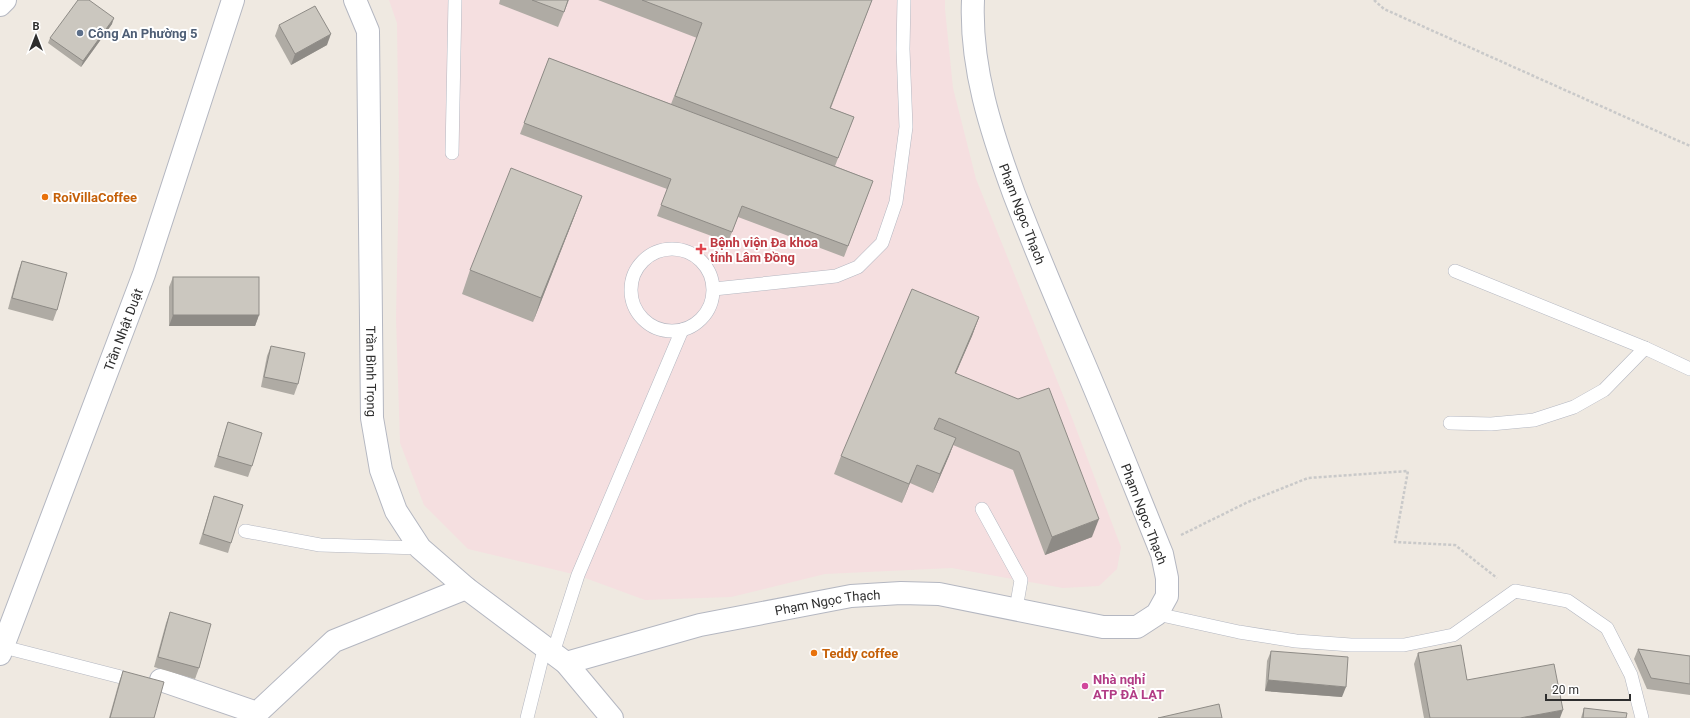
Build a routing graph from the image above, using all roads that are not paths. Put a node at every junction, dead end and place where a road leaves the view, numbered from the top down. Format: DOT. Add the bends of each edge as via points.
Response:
graph roads {
  1 [pos="5,0"];
  2 [pos="233,0"];
  3 [pos="355,0"];
  4 [pos="455,0"];
  5 [pos="904,0"];
  6 [pos="973,0"];
  7 [pos="0,5"];
  8 [pos="452,153"];
  9 [pos="1455,271"];
  10 [pos="714,288"];
  11 [pos="682,330"];
  12 [pos="1645,348"];
  13 [pos="1690,369"];
  14 [pos="1450,423"];
  15 [pos="982,509"];
  16 [pos="245,531"];
  17 [pos="420,548"];
  18 [pos="466,588"];
  19 [pos="1016,609"];
  20 [pos="1157,614"];
  21 [pos="1,649"];
  22 [pos="555,654"];
  23 [pos="121,677"];
  24 [pos="161,680"];
  25 [pos="527,718"];
  26 [pos="612,718"];
  27 [pos="1642,718"];
  1 -- 7 [label="street"];
  2 -- 21 [label="street, Trần Nhật Duật" via="144,274"];
  3 -- 17 [label="street, Trần Bình Trọng" via="368,31 372,418 381,470 396,511"];
  4 -- 8 [label="lane"];
  5 -- 10 [label="lane" via="906,127 896,202 882,242 858,267 836,276"];
  6 -- 20 [label="street, Phạm Ngọc Thạch" via="972,23 979,77 995,142 1036,253 1159,546 1167,578 1166,596"];
  9 -- 12 [label="lane"];
  10 -- 11 [label="lane" via="712,302 705,315 695,325"];
  10 -- 11 [label="lane" via="703,263 692,254 664,250 642,262 634,273 631,286 636,311 656,328"];
  11 -- 22 [label="lane" via="578,575"];
  12 -- 13 [label="lane"];
  12 -- 14 [label="lane" via="1604,390 1574,407 1534,420 1491,424"];
  15 -- 19 [label="lane" via="1021,580"];
  16 -- 17 [label="lane" via="320,545"];
  17 -- 18 [label="street, Trần Bình Trọng"];
  18 -- 22 [label="street, Trần Bình Trọng"];
  18 -- 24 [label="street" via="334,641 257,713"];
  19 -- 20 [label="street, Phạm Ngọc Thạch" via="1103,627 1137,627"];
  19 -- 22 [label="street, Phạm Ngọc Thạch" via="939,594 851,596"];
  20 -- 27 [label="lane" via="1239,632 1296,641 1404,645 1453,635 1515,591 1568,601 1607,628 1631,675"];
  21 -- 23 [label="lane"];
  22 -- 25 [label="lane"];
  22 -- 26 [label="street, Trần Bình Trọng"];
}
